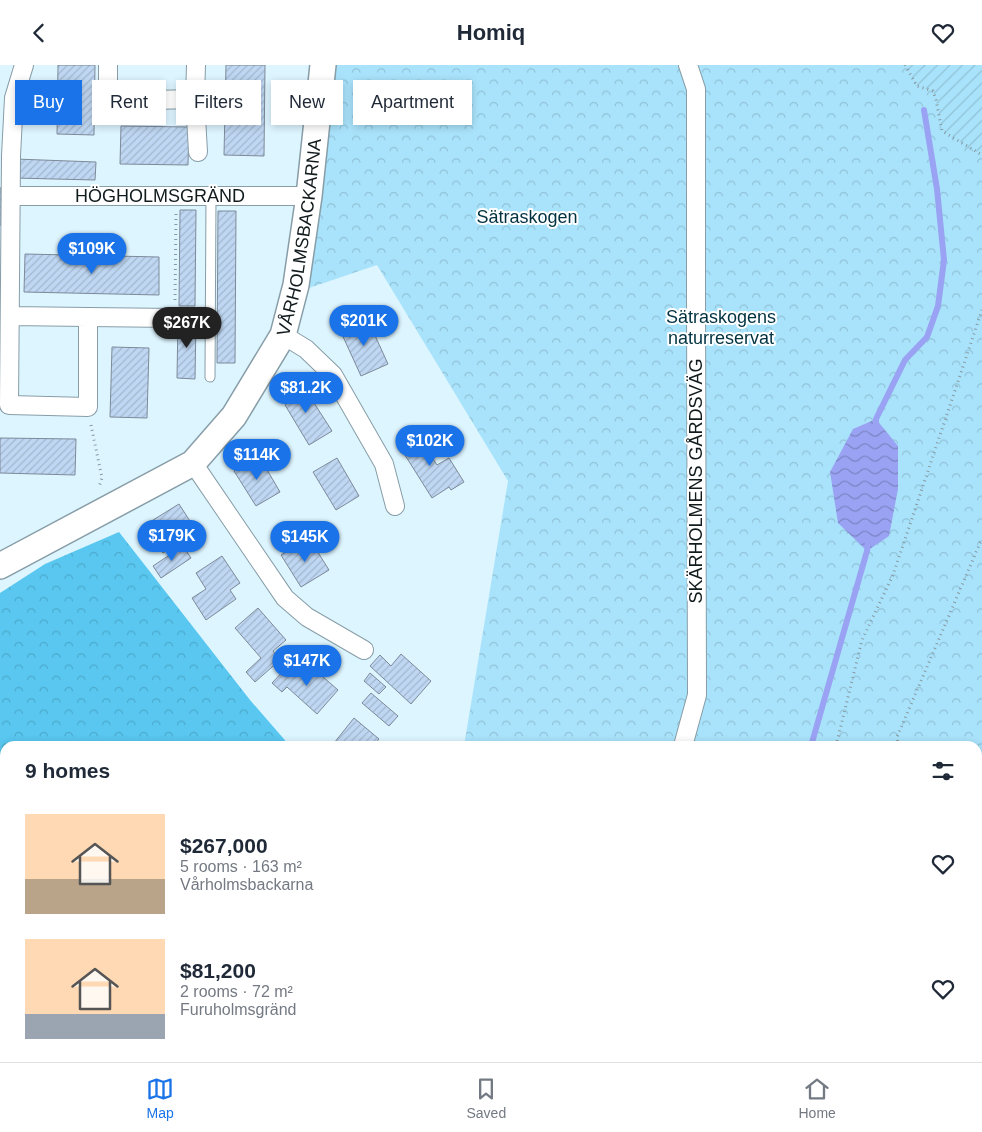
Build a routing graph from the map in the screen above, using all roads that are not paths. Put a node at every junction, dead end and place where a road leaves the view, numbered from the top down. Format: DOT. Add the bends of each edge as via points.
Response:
graph roads {
  1 [pos="24,65"];
  2 [pos="108,65"];
  3 [pos="196,65"];
  4 [pos="323,65"];
  5 [pos="688,65"];
  6 [pos="196,80"];
  7 [pos="176,99"];
  8 [pos="197,125"];
  9 [pos="198,151"];
  10 [pos="5,156"];
  11 [pos="11,196"];
  12 [pos="211,196"];
  13 [pos="309,196"];
  14 [pos="10,316"];
  15 [pos="88,317"];
  16 [pos="175,318"];
  17 [pos="284,335"];
  18 [pos="210,377"];
  19 [pos="4,405"];
  20 [pos="193,463"];
  21 [pos="396,506"];
  22 [pos="0,566"];
  23 [pos="364,650"];
  24 [pos="684,741"];
  1 -- 10 [label="street" via="14,97"];
  2 -- 7 [label="street" via="108,101"];
  3 -- 6 [label="street"];
  4 -- 13 [label="street, VÅRHOLMSBACKARNA"];
  5 -- 24 [label="street, SKÄRHOLMENS GÅRDSVÄG" via="696,89 697,695"];
  8 -- 9 [label="street"];
  10 -- 11 [label="street"];
  11 -- 12 [label="street, HÖGHOLMSGRÄND"];
  11 -- 14 [label="street"];
  12 -- 13 [label="street, HÖGHOLMSGRÄND"];
  12 -- 18 [label="lane"];
  13 -- 17 [label="street, VÅRHOLMSBACKARNA" via="296,285"];
  14 -- 15 [label="street"];
  14 -- 19 [label="street"];
  15 -- 16 [label="street"];
  15 -- 19 [label="street" via="88,407"];
  17 -- 20 [label="street, VÅRHOLMSBACKARNA" via="234,416"];
  17 -- 21 [label="street" via="306,349 333,375 384,463"];
  20 -- 22 [label="street, VÅRHOLMSBACKARNA"];
  20 -- 23 [label="street" via="285,598 307,617"];
}
